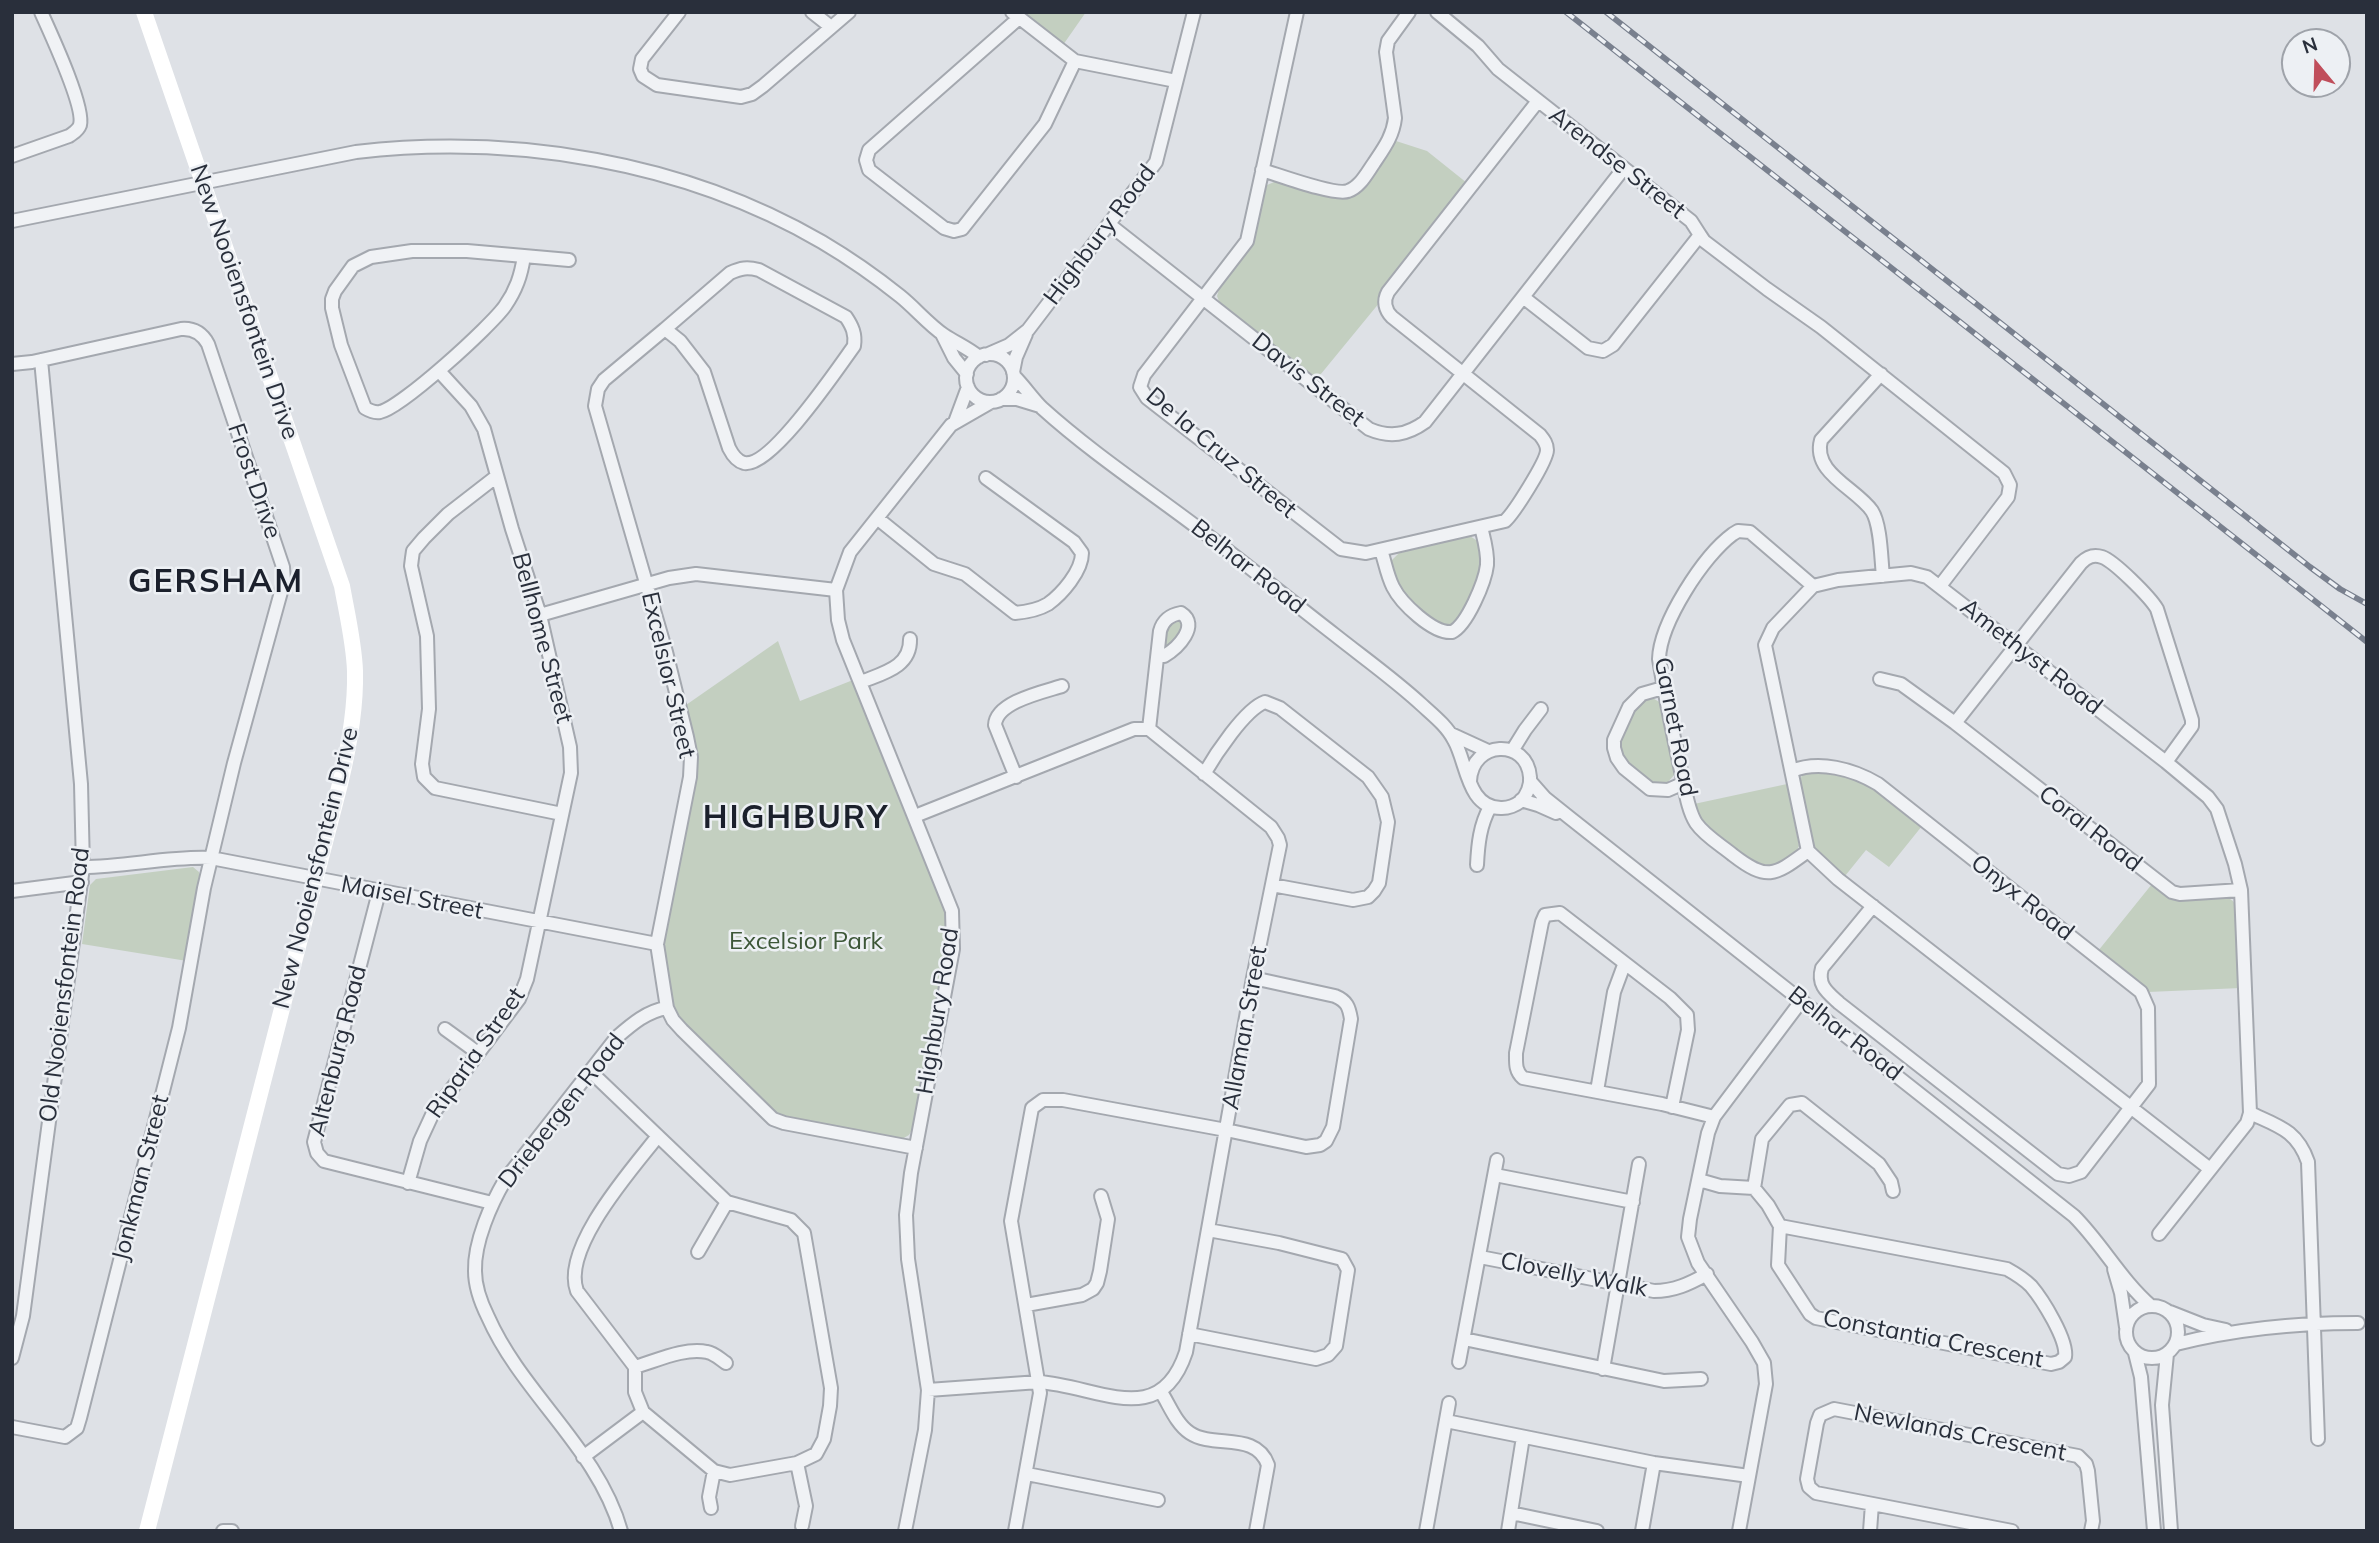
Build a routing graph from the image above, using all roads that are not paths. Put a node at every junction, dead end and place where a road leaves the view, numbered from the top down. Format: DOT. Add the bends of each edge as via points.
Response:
graph roads {
  1 [pos="41,12"];
  2 [pos="144,12"];
  3 [pos="679,12"];
  4 [pos="812,12"];
  5 [pos="849,12"];
  6 [pos="1194,12"];
  7 [pos="1297,12"];
  8 [pos="1409,12"];
  9 [pos="1437,12"];
  10 [pos="1015,15"];
  11 [pos="831,27"];
  12 [pos="1075,61"];
  13 [pos="1176,81"];
  14 [pos="1538,101"];
  15 [pos="12,156"];
  16 [pos="1624,169"];
  17 [pos="1262,170"];
  18 [pos="201,182"];
  19 [pos="12,221"];
  20 [pos="1110,225"];
  21 [pos="1700,234"];
  22 [pos="524,256"];
  23 [pos="569,260"];
  24 [pos="1523,297"];
  25 [pos="1204,298"];
  26 [pos="665,329"];
  27 [pos="1028,330"];
  28 [pos="942,334"];
  29 [pos="983,356"];
  30 [pos="41,360"];
  31 [pos="12,364"];
  32 [pos="439,371"];
  33 [pos="967,373"];
  34 [pos="1014,374"];
  35 [pos="1463,374"];
  36 [pos="1881,374"];
  37 [pos="968,387"];
  38 [pos="996,400"];
  39 [pos="1040,406"];
  40 [pos="955,422"];
  41 [pos="497,476"];
  42 [pos="986,478"];
  43 [pos="877,518"];
  44 [pos="1481,527"];
  45 [pos="1381,550"];
  46 [pos="1883,576"];
  47 [pos="648,585"];
  48 [pos="1813,586"];
  49 [pos="1940,586"];
  50 [pos="836,590"];
  51 [pos="540,615"];
  52 [pos="911,639"];
  53 [pos="2016,645"];
  54 [pos="1158,655"];
  55 [pos="1881,680"];
  56 [pos="861,682"];
  57 [pos="1062,686"];
  58 [pos="1663,688"];
  59 [pos="1542,709"];
  60 [pos="1955,723"];
  61 [pos="1149,729"];
  62 [pos="1451,734"];
  63 [pos="1488,751"];
  64 [pos="1512,751"];
  65 [pos="2166,762"];
  66 [pos="1792,771"];
  67 [pos="1204,774"];
  68 [pos="1016,778"];
  69 [pos="1470,781"];
  70 [pos="1530,781"];
  71 [pos="1684,783"];
  72 [pos="1521,800"];
  73 [pos="1490,807"];
  74 [pos="562,814"];
  75 [pos="915,816"];
  76 [pos="1570,818"];
  77 [pos="1808,851"];
  78 [pos="211,858"];
  79 [pos="1477,864"];
  80 [pos="83,867"];
  81 [pos="315,880"];
  82 [pos="82,882"];
  83 [pos="1272,885"];
  84 [pos="2241,890"];
  85 [pos="12,891"];
  86 [pos="379,892"];
  87 [pos="1872,906"];
  88 [pos="539,922"];
  89 [pos="657,944"];
  90 [pos="1624,965"];
  91 [pos="1253,978"];
  92 [pos="1802,1000"];
  93 [pos="667,1008"];
  94 [pos="445,1029"];
  95 [pos="478,1053"];
  96 [pos="591,1072"];
  97 [pos="1597,1091"];
  98 [pos="1672,1107"];
  99 [pos="2132,1108"];
  100 [pos="2250,1113"];
  101 [pos="1714,1117"];
  102 [pos="1226,1130"];
  103 [pos="659,1136"];
  104 [pos="916,1148"];
  105 [pos="1497,1160"];
  106 [pos="1639,1164"];
  107 [pos="2210,1169"];
  108 [pos="1495,1175"];
  109 [pos="1699,1180"];
  110 [pos="408,1184"];
  111 [pos="1754,1188"];
  112 [pos="1893,1191"];
  113 [pos="1101,1196"];
  114 [pos="727,1202"];
  115 [pos="1633,1202"];
  116 [pos="492,1203"];
  117 [pos="1780,1226"];
  118 [pos="1208,1230"];
  119 [pos="2159,1234"];
  120 [pos="698,1251"];
  121 [pos="1480,1257"];
  122 [pos="2111,1259"];
  123 [pos="1707,1274"];
  124 [pos="1618,1285"];
  125 [pos="1026,1305"];
  126 [pos="2151,1306"];
  127 [pos="2170,1312"];
  128 [pos="2314,1323"];
  129 [pos="2358,1323"];
  130 [pos="2126,1327"];
  131 [pos="2233,1332"];
  132 [pos="1189,1334"];
  133 [pos="1464,1339"];
  134 [pos="2176,1344"];
  135 [pos="2135,1353"];
  136 [pos="2167,1354"];
  137 [pos="12,1358"];
  138 [pos="1460,1362"];
  139 [pos="726,1363"];
  140 [pos="635,1367"];
  141 [pos="1603,1369"];
  142 [pos="1701,1379"];
  143 [pos="1039,1382"];
  144 [pos="928,1390"];
  145 [pos="1161,1392"];
  146 [pos="1449,1403"];
  147 [pos="643,1412"];
  148 [pos="1446,1421"];
  149 [pos="12,1427"];
  150 [pos="1523,1437"];
  151 [pos="2318,1439"];
  152 [pos="583,1457"];
  153 [pos="797,1463"];
  154 [pos="1654,1463"];
  155 [pos="714,1471"];
  156 [pos="1027,1474"];
  157 [pos="1749,1476"];
  158 [pos="1158,1500"];
  159 [pos="1872,1504"];
  160 [pos="711,1507"];
  161 [pos="1511,1513"];
  162 [pos="802,1526"];
  163 [pos="147,1531"];
  164 [pos="223,1531"];
  165 [pos="232,1531"];
  166 [pos="621,1531"];
  167 [pos="905,1531"];
  168 [pos="1015,1531"];
  169 [pos="1256,1531"];
  170 [pos="1426,1531"];
  171 [pos="1508,1531"];
  172 [pos="1597,1531"];
  173 [pos="1642,1531"];
  174 [pos="1739,1531"];
  175 [pos="1870,1531"];
  176 [pos="2012,1531"];
  177 [pos="2091,1531"];
  178 [pos="2154,1531"];
  179 [pos="2171,1531"];
  1 -- 15 [label="street" via="78,107 80,126 69,136"];
  2 -- 18 [label="street, New Nooiensfontein Drive"];
  3 -- 11 [label="street" via="642,59 643,76 657,85 730,97 752,94"];
  4 -- 11 [label="street"];
  5 -- 11 [label="street"];
  6 -- 13 [label="street, Highbury Road"];
  7 -- 17 [label="street, De la Cruz Street"];
  8 -- 17 [label="street" via="1388,41 1386,52 1394,127 1363,179 1350,190 1337,192"];
  9 -- 14 [label="street, Arendse Street"];
  10 -- 12 [label="street"];
  10 -- 12 [label="street" via="869,150 869,170 944,228 962,229 1045,124"];
  12 -- 13 [label="street"];
  13 -- 20 [label="street, Highbury Road" via="1156,162"];
  14 -- 16 [label="street, Arendse Street"];
  14 -- 35 [label="street" via="1385,299 1389,314"];
  16 -- 21 [label="street, Arendse Street" via="1691,221"];
  16 -- 24 [label="street, Davis Street"];
  17 -- 25 [label="street, De la Cruz Street" via="1247,241"];
  18 -- 19 [label="street"];
  18 -- 28 [label="street" via="390,149 484,148 600,160 720,194 766,213 860,266"];
  18 -- 81 [label="street, New Nooiensfontein Drive" via="318,513 351,631 355,670 349,747"];
  20 -- 25 [label="street, Davis Street"];
  20 -- 27 [label="street, Highbury Road"];
  21 -- 24 [label="street, Arendse Street" via="1613,345 1603,351 1588,348"];
  21 -- 36 [label="street"];
  22 -- 23 [label="street"];
  22 -- 32 [label="street" via="521,276 503,309"];
  22 -- 32 [label="street" via="412,250 360,261 346,275 335,291 332,308 365,408 383,412"];
  24 -- 35 [label="street, Davis Street"];
  25 -- 35 [label="street, Davis Street" via="1369,429 1383,434 1405,433 1425,422"];
  25 -- 45 [label="street, De la Cruz Street" via="1141,379 1143,395 1341,549 1366,554"];
  26 -- 26 [label="street, Excelsior Street" via="730,274 750,267 846,317 855,340 775,447 744,463 729,448 704,372"];
  26 -- 47 [label="street, Excelsior Street" via="604,380 595,406"];
  27 -- 29 [label="street, Highbury Road"];
  27 -- 34 [label="street, Highbury Road"];
  28 -- 29 [label="street"];
  28 -- 33 [label="street"];
  29 -- 33 [label="street"];
  29 -- 34 [label="street" via="993,354 1006,360"];
  30 -- 31 [label="street, Frost Drive"];
  30 -- 78 [label="street, Frost Drive" via="181,329 196,331 208,344 284,581"];
  30 -- 80 [label="street, Old Nooiensfontein Road" via="81,784"];
  32 -- 41 [label="street, Bellhome Street" via="481,422"];
  33 -- 37 [label="street"];
  34 -- 38 [label="street" via="1009,392"];
  34 -- 39 [label="street, Belhar Road"];
  35 -- 44 [label="street, De la Cruz Street" via="1540,435 1547,449 1509,517"];
  36 -- 46 [label="street" via="1821,440 1819,453 1825,466 1871,510"];
  36 -- 49 [label="street" via="2004,473 2010,485 2008,497"];
  37 -- 38 [label="street" via="978,398"];
  37 -- 40 [label="street, Highbury Road"];
  38 -- 39 [label="street, Belhar Road" via="1023,400"];
  38 -- 40 [label="street, Highbury Road"];
  39 -- 62 [label="street, Belhar Road" via="1382,671"];
  40 -- 43 [label="street, Highbury Road"];
  41 -- 51 [label="street, Bellhome Street"];
  41 -- 74 [label="street" via="449,514 413,551 411,566 427,636 429,709 423,771 435,788"];
  42 -- 43 [label="street" via="1074,541 1082,553 1080,567 1063,589 1037,609 1015,612 965,574 934,564"];
  43 -- 50 [label="street, Highbury Road" via="850,551"];
  44 -- 45 [label="street, De la Cruz Street"];
  44 -- 45 [label="street" via="1487,555 1485,574 1464,622 1452,632 1435,629 1404,603 1393,587"];
  46 -- 48 [label="street, Amethyst Road"];
  46 -- 49 [label="street, Amethyst Road" via="1918,574"];
  47 -- 50 [label="street" via="695,574"];
  47 -- 51 [label="street"];
  47 -- 89 [label="street, Excelsior Street" via="691,757"];
  48 -- 58 [label="street, Garnet Road" via="1750,532 1733,534 1691,579 1661,640"];
  48 -- 66 [label="street" via="1766,640"];
  49 -- 53 [label="street, Amethyst Road"];
  50 -- 56 [label="street, Highbury Road" via="838,620"];
  51 -- 74 [label="street, Bellhome Street" via="570,747 571,773"];
  52 -- 56 [label="street" via="901,664"];
  53 -- 60 [label="street"];
  53 -- 65 [label="street, Amethyst Road"];
  53 -- 65 [label="street" via="2081,563 2090,556 2109,561 2158,608 2188,703 2192,726"];
  54 -- 61 [label="street"];
  55 -- 60 [label="street, Coral Road" via="1901,684"];
  56 -- 75 [label="street, Highbury Road"];
  57 -- 68 [label="street" via="1009,706 996,717"];
  58 -- 71 [label="street, Garnet Road"];
  58 -- 71 [label="street" via="1642,694 1629,707 1614,748 1624,768 1650,789 1668,790"];
  59 -- 64 [label="street"];
  60 -- 84 [label="street, Coral Road" via="2172,892"];
  61 -- 67 [label="street, Allaman Street"];
  61 -- 68 [label="street" via="1134,729"];
  62 -- 63 [label="street, Belhar Road"];
  62 -- 69 [label="street, Belhar Road"];
  63 -- 64 [label="street"];
  63 -- 69 [label="street" via="1473,765"];
  64 -- 70 [label="street" via="1523,758"];
  65 -- 84 [label="street, Amethyst Road" via="2217,809"];
  66 -- 77 [label="street"];
  66 -- 99 [label="street, Onyx Road" via="1822,765 1878,784 2141,992 2148,1008 2150,1077"];
  67 -- 83 [label="street, Allaman Street" via="1271,827 1278,838"];
  67 -- 83 [label="street" via="1254,707 1265,702 1280,708 1376,786 1388,822 1379,883 1368,897 1353,900"];
  68 -- 75 [label="street"];
  69 -- 73 [label="street" via="1476,797"];
  70 -- 72 [label="street"];
  70 -- 76 [label="street, Belhar Road"];
  71 -- 77 [label="street, Garnet Road" via="1698,826 1756,871 1774,872"];
  72 -- 73 [label="street" via="1506,808"];
  72 -- 76 [label="street, Belhar Road"];
  73 -- 79 [label="street" via="1479,835"];
  74 -- 88 [label="street, Bellhome Street"];
  75 -- 104 [label="street, Highbury Road" via="952,911 954,931"];
  76 -- 92 [label="street, Belhar Road"];
  77 -- 87 [label="street"];
  78 -- 80 [label="street, Maisel Street"];
  78 -- 81 [label="street, Maisel Street"];
  78 -- 149 [label="street, Jonkman Street" via="179,1028 77,1428 65,1437"];
  80 -- 82 [label="street, Old Nooiensfontein Road"];
  81 -- 86 [label="street, Maisel Street"];
  81 -- 163 [label="street, New Nooiensfontein Drive"];
  82 -- 85 [label="street"];
  82 -- 137 [label="street, Old Nooiensfontein Road" via="23,1316"];
  83 -- 91 [label="street, Allaman Street"];
  84 -- 100 [label="street, Amethyst Road"];
  86 -- 88 [label="street, Maisel Street"];
  86 -- 110 [label="street, Altenburg Road" via="314,1148 324,1161"];
  87 -- 99 [label="street"];
  87 -- 99 [label="street, Onyx Road" via="1822,968 1822,985 2058,1174 2081,1172"];
  88 -- 89 [label="street, Maisel Street"];
  88 -- 95 [label="street, Riparia Street" via="519,999"];
  89 -- 93 [label="street, Excelsior Street"];
  90 -- 97 [label="street" via="1614,992"];
  90 -- 97 [label="street" via="1560,913 1543,918 1516,1067 1523,1078"];
  90 -- 98 [label="street" via="1670,998 1688,1018"];
  91 -- 102 [label="street, Allaman Street"];
  91 -- 102 [label="street" via="1335,996 1347,1004 1351,1019 1335,1113 1326,1141 1312,1147"];
  92 -- 101 [label="street"];
  92 -- 122 [label="street, Belhar Road" via="2054,1199"];
  93 -- 96 [label="street, Driebergen Road" via="635,1021"];
  93 -- 104 [label="street, Excelsior Street" via="682,1030 773,1119"];
  94 -- 95 [label="street"];
  95 -- 110 [label="street, Riparia Street" via="432,1115"];
  96 -- 103 [label="street"];
  96 -- 116 [label="street, Driebergen Road"];
  97 -- 98 [label="street"];
  98 -- 101 [label="street"];
  99 -- 107 [label="street"];
  100 -- 107 [label="street"];
  100 -- 128 [label="street" via="2288,1131 2302,1146 2308,1162"];
  101 -- 109 [label="street"];
  102 -- 118 [label="street, Allaman Street"];
  102 -- 125 [label="street" via="1063,1101 1036,1103 1012,1221"];
  103 -- 114 [label="street"];
  103 -- 140 [label="street" via="588,1230 575,1273 582,1299"];
  104 -- 144 [label="street, Highbury Road" via="906,1230"];
  105 -- 108 [label="street"];
  106 -- 115 [label="street"];
  107 -- 119 [label="street"];
  108 -- 115 [label="street"];
  108 -- 121 [label="street"];
  109 -- 111 [label="street"];
  109 -- 123 [label="street" via="1689,1237"];
  110 -- 116 [label="street, Altenburg Road"];
  111 -- 112 [label="street" via="1762,1139 1790,1105 1802,1102 1879,1164"];
  111 -- 117 [label="street"];
  113 -- 125 [label="street" via="1108,1220 1097,1283 1089,1293"];
  114 -- 120 [label="street"];
  114 -- 153 [label="street" via="791,1220 806,1240 831,1388 821,1447"];
  115 -- 124 [label="street"];
  116 -- 152 [label="street, Driebergen Road" via="475,1270 481,1303 503,1349"];
  117 -- 117 [label="street, Constantia Crescent" via="1777,1265 1816,1318 2051,1364 2065,1357 2062,1335 2031,1287 2007,1269"];
  118 -- 132 [label="street, Allaman Street"];
  118 -- 132 [label="street" via="1342,1259 1348,1270 1336,1346 1316,1359"];
  121 -- 124 [label="street, Clovelly Walk"];
  121 -- 133 [label="street"];
  122 -- 126 [label="street, Belhar Road"];
  122 -- 130 [label="street, Belhar Road"];
  123 -- 124 [label="street, Clovelly Walk" via="1667,1291"];
  123 -- 157 [label="street" via="1764,1363 1766,1384"];
  124 -- 141 [label="street"];
  125 -- 143 [label="street"];
  126 -- 127 [label="street"];
  126 -- 130 [label="street" via="2132,1314"];
  127 -- 131 [label="street"];
  127 -- 134 [label="street" via="2178,1327"];
  128 -- 129 [label="street"];
  128 -- 131 [label="street"];
  128 -- 151 [label="street"];
  130 -- 135 [label="street" via="2127,1344"];
  131 -- 134 [label="street"];
  132 -- 145 [label="street, Allaman Street" via="1180,1369"];
  133 -- 138 [label="street"];
  133 -- 141 [label="street"];
  134 -- 136 [label="street"];
  135 -- 136 [label="street" via="2157,1359"];
  135 -- 178 [label="street"];
  136 -- 179 [label="street" via="2162,1405"];
  139 -- 140 [label="street" via="698,1351"];
  140 -- 147 [label="street" via="635,1392"];
  141 -- 142 [label="street" via="1664,1381"];
  143 -- 144 [label="street"];
  143 -- 145 [label="street" via="1134,1399"];
  143 -- 156 [label="street"];
  144 -- 167 [label="street, Highbury Road"];
  145 -- 169 [label="street" via="1189,1433 1261,1451 1268,1465"];
  146 -- 148 [label="street"];
  147 -- 152 [label="street"];
  147 -- 155 [label="street"];
  148 -- 150 [label="street"];
  148 -- 170 [label="street"];
  150 -- 154 [label="street"];
  150 -- 161 [label="street"];
  152 -- 166 [label="street, Driebergen Road" via="601,1483"];
  153 -- 155 [label="street" via="730,1475"];
  153 -- 162 [label="street" via="806,1506"];
  154 -- 157 [label="street"];
  154 -- 173 [label="street"];
  155 -- 160 [label="street"];
  156 -- 158 [label="street"];
  156 -- 168 [label="street"];
  157 -- 174 [label="street"];
  159 -- 175 [label="street"];
  159 -- 176 [label="street, Newlands Crescent"];
  159 -- 177 [label="street, Newlands Crescent" via="1816,1493 1809,1487 1817,1423 1826,1411 2078,1457 2088,1471"];
  161 -- 171 [label="street"];
  161 -- 172 [label="street"];
  164 -- 165 [label="street"];
}
